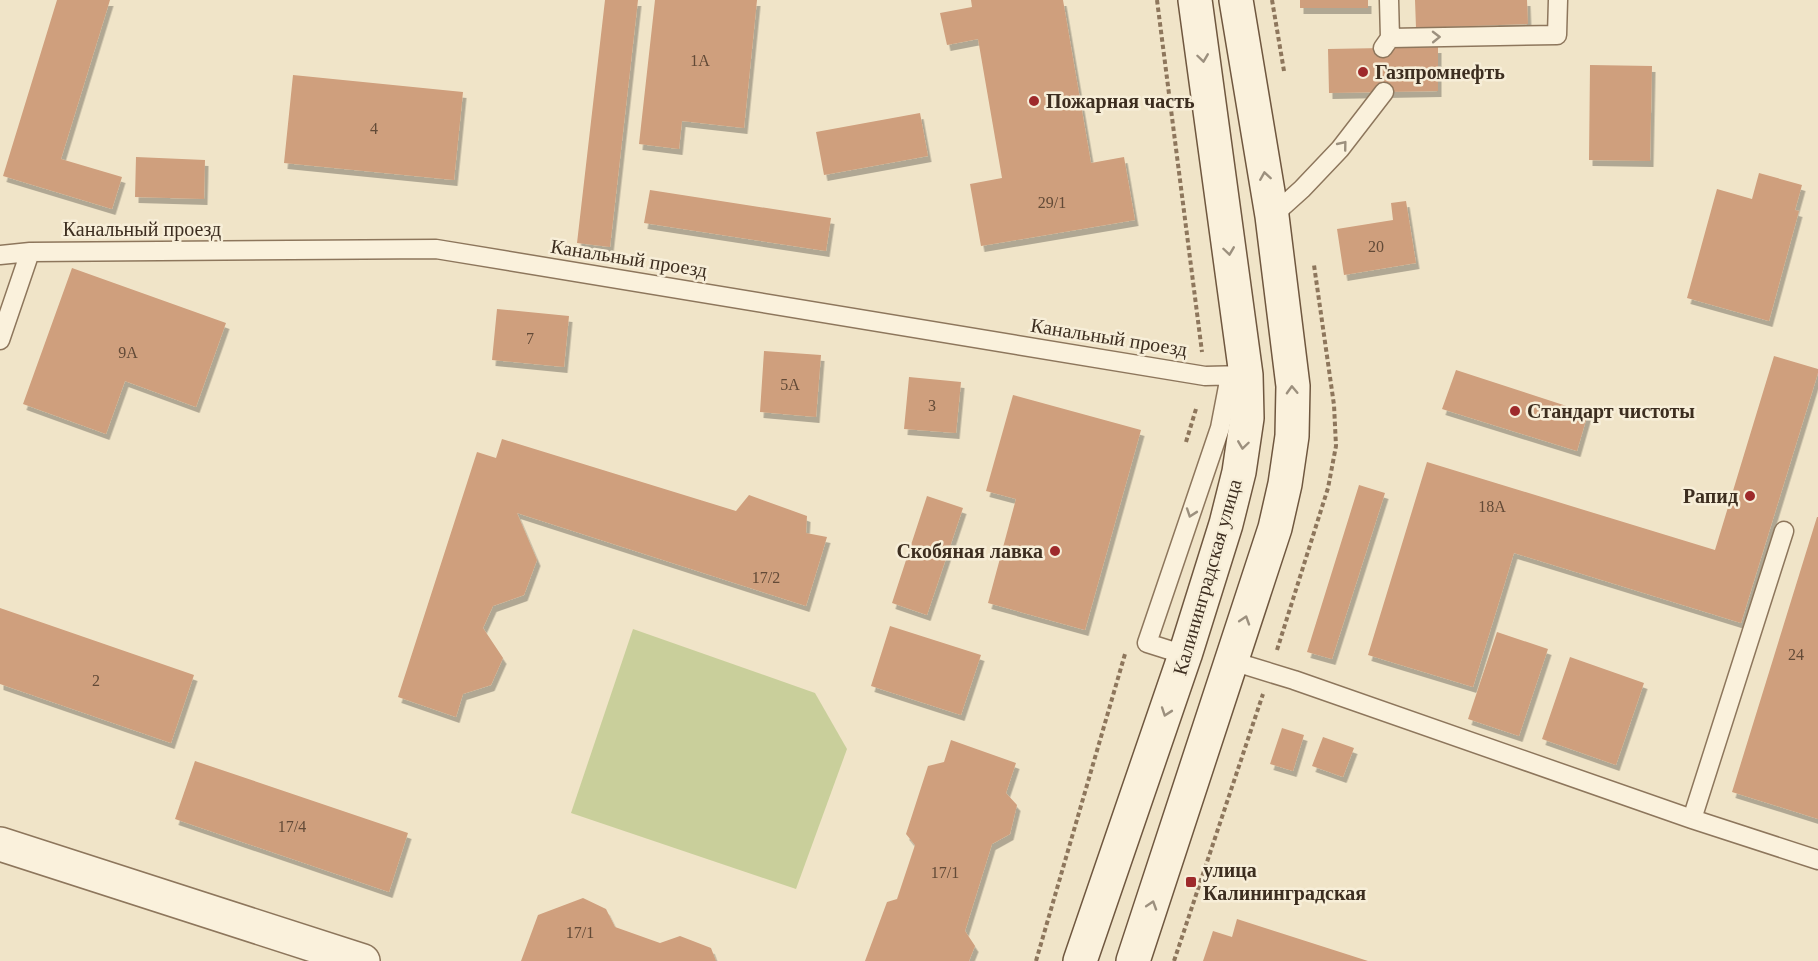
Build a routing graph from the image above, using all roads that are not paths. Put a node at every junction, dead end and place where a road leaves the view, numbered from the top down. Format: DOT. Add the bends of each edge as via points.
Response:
graph roads {
  1 [pos="1195,0"];
  2 [pos="1236,0"];
  3 [pos="1389,0"];
  4 [pos="1558,0"];
  5 [pos="1384,92"];
  6 [pos="1272,216"];
  7 [pos="30,252"];
  8 [pos="0,255"];
  9 [pos="0,340"];
  10 [pos="1238,376"];
  11 [pos="1784,531"];
  12 [pos="1232,661"];
  13 [pos="1692,819"];
  14 [pos="0,844"];
  15 [pos="1818,860"];
  16 [pos="363,961"];
  17 [pos="1080,961"];
  18 [pos="1133,961"];
  1 -- 10 [label="main road, Калининградская улица, one-way"];
  6 -- 2 [label="main road, one-way"];
  3 -- 4 [label="lane, one-way" via="1387,43 1557,35"];
  6 -- 5 [label="lane, one-way" via="1340,149"];
  12 -- 6 [label="main road, one-way" via="1275,528 1292,436 1293,386"];
  7 -- 8 [label="lane, Канальный проезд"];
  7 -- 9 [label="lane"];
  7 -- 10 [label="lane, Канальный проезд" via="436,249 1205,376"];
  10 -- 17 [label="main road, Калининградская улица, one-way" via="1246,418 1239,472 1226,524"];
  11 -- 13 [label="lane"];
  12 -- 13 [label="lane"];
  18 -- 12 [label="main road, one-way"];
  13 -- 15 [label="lane"];
  14 -- 16 [label="main road"];
}
